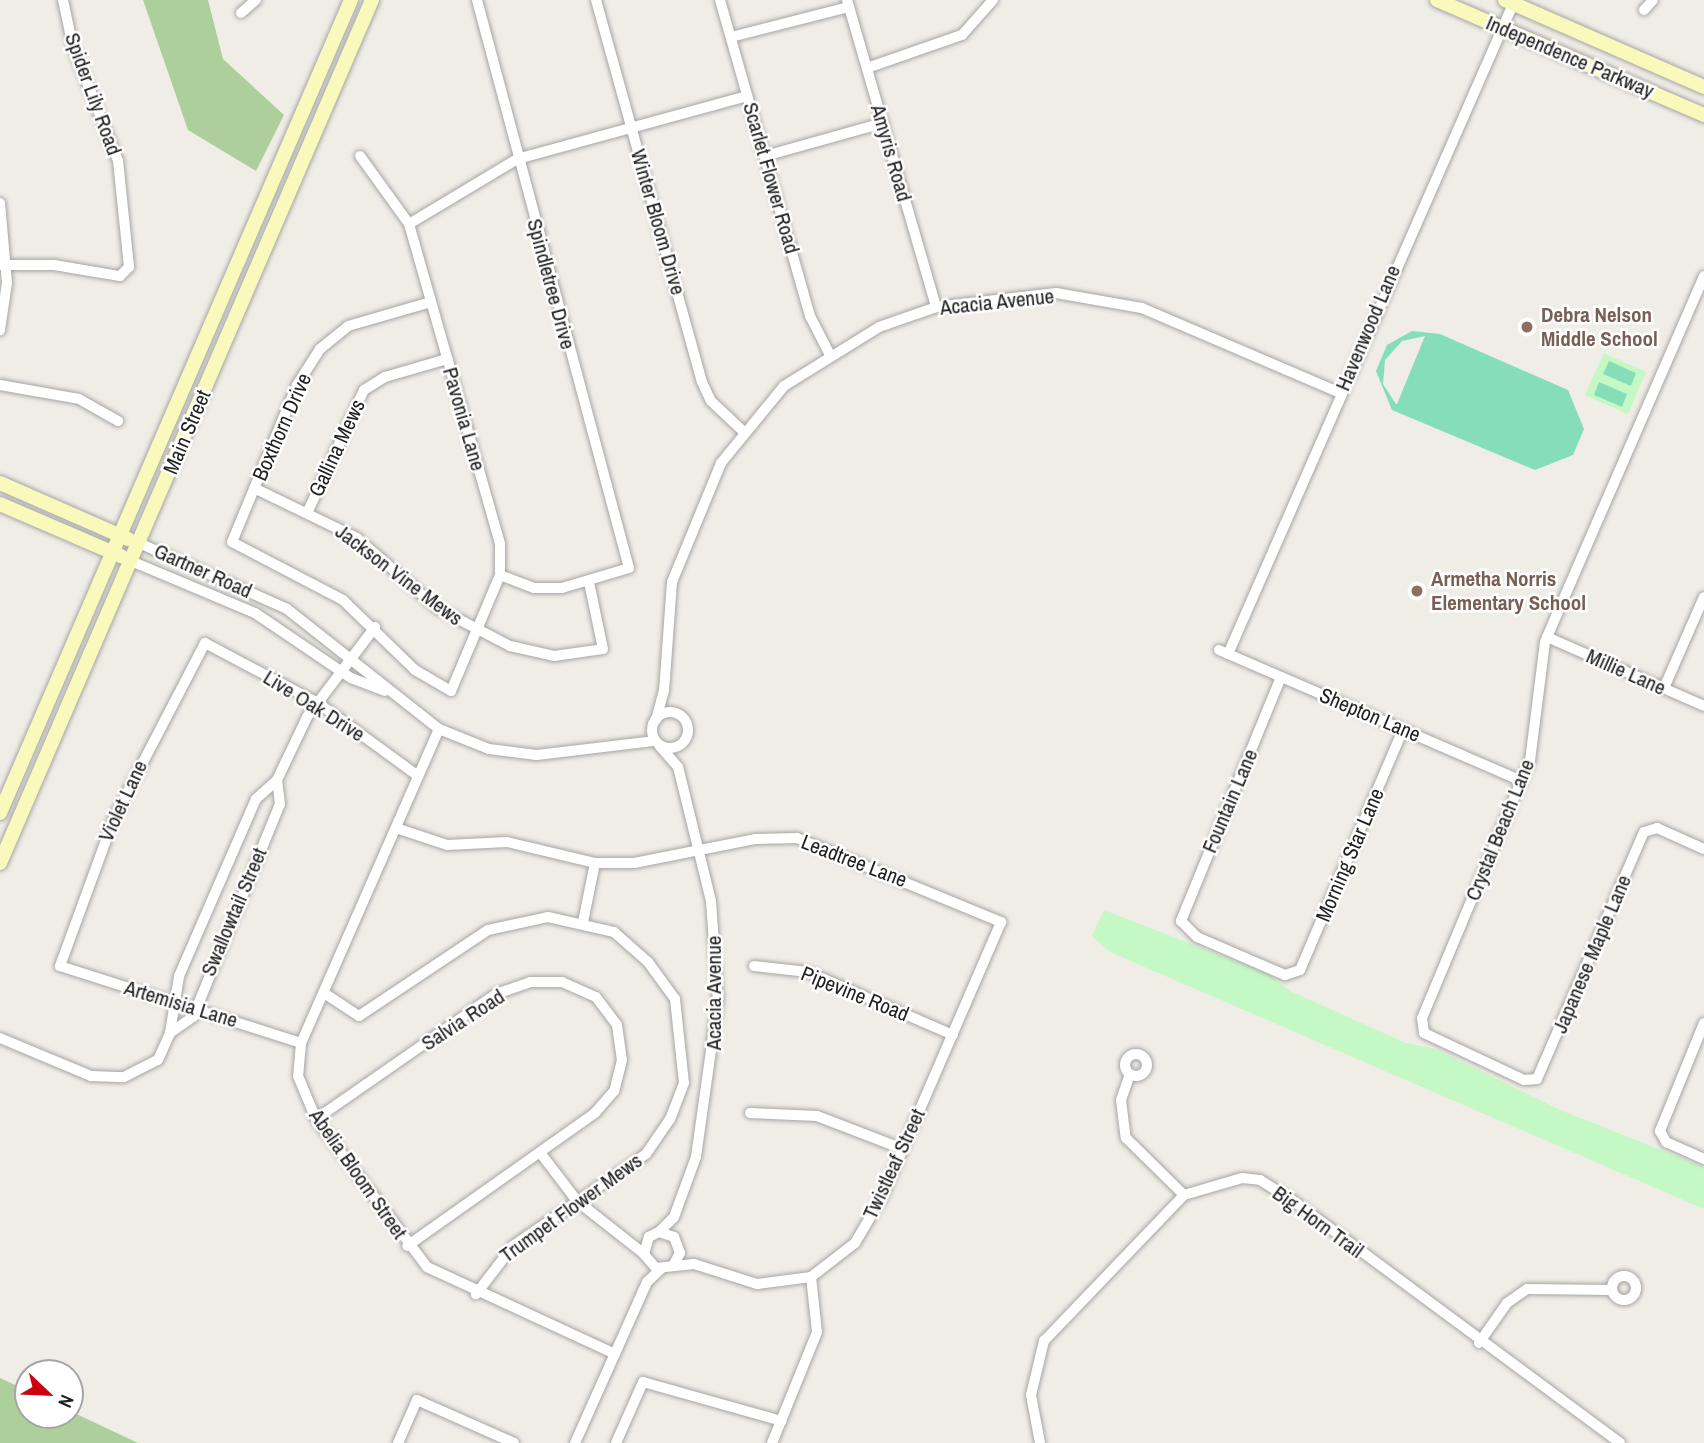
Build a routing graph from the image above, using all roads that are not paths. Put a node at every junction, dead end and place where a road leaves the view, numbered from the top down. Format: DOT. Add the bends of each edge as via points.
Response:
graph roads {
  1 [pos="63,0"];
  2 [pos="256,0"];
  3 [pos="351,0"];
  4 [pos="372,0"];
  5 [pos="477,0"];
  6 [pos="596,0"];
  7 [pos="720,0"];
  8 [pos="993,0"];
  9 [pos="1437,0"];
  10 [pos="1653,0"];
  11 [pos="1509,2"];
  12 [pos="848,4"];
  13 [pos="1644,10"];
  14 [pos="241,13"];
  15 [pos="1502,29"];
  16 [pos="731,37"];
  17 [pos="867,68"];
  18 [pos="1704,87"];
  19 [pos="747,96"];
  20 [pos="1704,115"];
  21 [pos="883,124"];
  22 [pos="632,128"];
  23 [pos="360,156"];
  24 [pos="765,156"];
  25 [pos="517,159"];
  26 [pos="0,203"];
  27 [pos="409,224"];
  28 [pos="3,265"];
  29 [pos="1704,276"];
  30 [pos="431,302"];
  31 [pos="936,307"];
  32 [pos="0,330"];
  33 [pos="829,353"];
  34 [pos="447,359"];
  35 [pos="0,385"];
  36 [pos="1340,393"];
  37 [pos="118,421"];
  38 [pos="743,431"];
  39 [pos="0,483"];
  40 [pos="254,488"];
  41 [pos="0,504"];
  42 [pos="308,511"];
  43 [pos="121,536"];
  44 [pos="139,543"];
  45 [pos="113,553"];
  46 [pos="131,561"];
  47 [pos="500,576"];
  48 [pos="589,582"];
  49 [pos="1704,597"];
  50 [pos="375,627"];
  51 [pos="475,632"];
  52 [pos="1548,637"];
  53 [pos="205,643"];
  54 [pos="1224,652"];
  55 [pos="353,656"];
  56 [pos="342,671"];
  57 [pos="1281,677"];
  58 [pos="1664,688"];
  59 [pos="385,691"];
  60 [pos="664,691"];
  61 [pos="318,703"];
  62 [pos="1704,706"];
  63 [pos="674,712"];
  64 [pos="654,723"];
  65 [pos="439,729"];
  66 [pos="1403,730"];
  67 [pos="684,739"];
  68 [pos="625,740"];
  69 [pos="658,744"];
  70 [pos="678,767"];
  71 [pos="418,776"];
  72 [pos="277,780"];
  73 [pos="1522,781"];
  74 [pos="0,813"];
  75 [pos="396,828"];
  76 [pos="1704,849"];
  77 [pos="699,852"];
  78 [pos="0,863"];
  79 [pos="595,863"];
  80 [pos="583,922"];
  81 [pos="1001,922"];
  82 [pos="60,966"];
  83 [pos="754,966"];
  84 [pos="1292,976"];
  85 [pos="324,993"];
  86 [pos="173,1001"];
  87 [pos="196,1008"];
  88 [pos="1704,1023"];
  89 [pos="170,1033"];
  90 [pos="953,1035"];
  91 [pos="0,1038"];
  92 [pos="302,1043"];
  93 [pos="1130,1074"];
  94 [pos="1533,1080"];
  95 [pos="750,1113"];
  96 [pos="316,1119"];
  97 [pos="903,1149"];
  98 [pos="542,1155"];
  99 [pos="1704,1159"];
  100 [pos="1184,1195"];
  101 [pos="577,1201"];
  102 [pos="674,1217"];
  103 [pos="656,1233"];
  104 [pos="630,1237"];
  105 [pos="674,1237"];
  106 [pos="407,1246"];
  107 [pos="680,1247"];
  108 [pos="645,1257"];
  109 [pos="674,1264"];
  110 [pos="694,1264"];
  111 [pos="662,1268"];
  112 [pos="811,1277"];
  113 [pos="647,1282"];
  114 [pos="1612,1290"];
  115 [pos="476,1294"];
  116 [pos="1479,1343"];
  117 [pos="615,1354"];
  118 [pos="782,1421"];
  119 [pos="398,1443"];
  120 [pos="514,1443"];
  121 [pos="575,1443"];
  122 [pos="616,1443"];
  123 [pos="772,1443"];
  124 [pos="1040,1443"];
  125 [pos="1620,1443"];
  1 -- 28 [label="street, Spider Lily Road" via="76,54 118,161 127,215 126,271 120,276"];
  2 -- 14 [label="street"];
  3 -- 43 [label="main road, Main Street"];
  4 -- 44 [label="main road, Main Street"];
  5 -- 25 [label="street, Spindletree Drive"];
  6 -- 22 [label="street, Winter Bloom Drive"];
  7 -- 16 [label="street, Scarlet Flower Road"];
  8 -- 17 [label="street" via="962,35"];
  9 -- 15 [label="main road, Independence Parkway"];
  10 -- 13 [label="street"];
  11 -- 15 [label="street, Havenwood Lane"];
  11 -- 18 [label="main road, Independence Parkway"];
  12 -- 16 [label="street"];
  12 -- 17 [label="street, Amyris Road"];
  15 -- 20 [label="main road, Independence Parkway"];
  15 -- 36 [label="street, Havenwood Lane"];
  16 -- 19 [label="street, Scarlet Flower Road"];
  17 -- 21 [label="street, Amyris Road"];
  19 -- 22 [label="street"];
  19 -- 24 [label="street, Scarlet Flower Road"];
  21 -- 24 [label="street"];
  21 -- 31 [label="street, Amyris Road"];
  22 -- 25 [label="street"];
  22 -- 38 [label="street, Winter Bloom Drive" via="702,382 711,401"];
  23 -- 27 [label="street, Pavonia Lane"];
  24 -- 33 [label="street, Scarlet Flower Road" via="810,316"];
  25 -- 27 [label="street"];
  25 -- 48 [label="street, Spindletree Drive" via="629,568"];
  26 -- 28 [label="street"];
  27 -- 30 [label="street, Pavonia Lane"];
  28 -- 32 [label="street"];
  29 -- 52 [label="street, Crystal Beach Lane"];
  30 -- 34 [label="street, Pavonia Lane"];
  30 -- 40 [label="street, Boxthorn Drive" via="348,326 320,349 297,385"];
  31 -- 33 [label="street, Acacia Avenue"];
  31 -- 36 [label="street, Acacia Avenue" via="1056,293 1142,308"];
  33 -- 38 [label="street, Acacia Avenue" via="783,386"];
  34 -- 42 [label="street, Gallina Mews" via="385,376 364,390"];
  34 -- 47 [label="street, Pavonia Lane" via="500,544"];
  35 -- 37 [label="street" via="79,399"];
  36 -- 54 [label="street, Havenwood Lane"];
  38 -- 60 [label="street, Acacia Avenue" via="700,502 682,545 666,618"];
  39 -- 43 [label="main road, Gartner Road"];
  40 -- 42 [label="street, Jackson Vine Mews"];
  40 -- 50 [label="street, Boxthorn Drive" via="232,542 308,579"];
  41 -- 45 [label="main road, Gartner Road"];
  42 -- 51 [label="street, Jackson Vine Mews" via="357,538 437,608"];
  43 -- 44 [label="main road, Gartner Road"];
  43 -- 45 [label="main road, Main Street"];
  44 -- 46 [label="main road, Main Street"];
  44 -- 55 [label="street, Gartner Road" via="288,609"];
  45 -- 46 [label="main road, Gartner Road"];
  45 -- 74 [label="main road, Main Street"];
  46 -- 56 [label="street, Gartner Road" via="255,613"];
  46 -- 78 [label="main road, Main Street"];
  47 -- 48 [label="street" via="534,588"];
  47 -- 51 [label="street, Pavonia Lane"];
  48 -- 51 [label="street, Jackson Vine Mews" via="603,649 554,656"];
  49 -- 58 [label="street"];
  50 -- 51 [label="street, Pavonia Lane" via="415,670 450,691"];
  50 -- 55 [label="street, Swallowtail Street"];
  52 -- 58 [label="street, Millie Lane"];
  52 -- 73 [label="street, Crystal Beach Lane" via="1534,744"];
  53 -- 61 [label="street, Live Oak Drive"];
  53 -- 82 [label="street, Violet Lane" via="115,816"];
  54 -- 57 [label="street, Shepton Lane"];
  55 -- 56 [label="street, Swallowtail Street"];
  55 -- 59 [label="street, Gartner Road"];
  56 -- 59 [label="street, Gartner Road"];
  56 -- 61 [label="street, Swallowtail Street"];
  57 -- 66 [label="street, Shepton Lane"];
  57 -- 84 [label="street, Fountain Lane" via="1181,925"];
  58 -- 62 [label="street, Millie Lane"];
  59 -- 65 [label="street, Gartner Road"];
  60 -- 63 [label="street"];
  60 -- 64 [label="street"];
  61 -- 71 [label="street, Live Oak Drive"];
  61 -- 72 [label="street, Swallowtail Street"];
  63 -- 64 [label="street"];
  63 -- 67 [label="street" via="687,727"];
  64 -- 68 [label="street"];
  64 -- 69 [label="street"];
  65 -- 68 [label="street, Gartner Road" via="489,749 537,755"];
  65 -- 71 [label="street, Abelia Bloom Street"];
  66 -- 73 [label="street, Shepton Lane"];
  66 -- 84 [label="street, Morning Star Lane" via="1303,966"];
  67 -- 69 [label="street" via="673,749"];
  67 -- 70 [label="street"];
  68 -- 69 [label="street"];
  69 -- 70 [label="street"];
  70 -- 77 [label="street, Acacia Avenue"];
  71 -- 75 [label="street, Abelia Bloom Street"];
  72 -- 86 [label="street, Swallowtail Street" via="256,799"];
  72 -- 87 [label="street, Swallowtail Street" via="280,804"];
  73 -- 94 [label="street, Crystal Beach Lane" via="1422,1030"];
  75 -- 79 [label="street, Leadtree Lane" via="447,845 507,842"];
  75 -- 85 [label="street, Abelia Bloom Street"];
  76 -- 94 [label="street, Japanese Maple Lane" via="1651,828 1639,840 1543,1072"];
  77 -- 79 [label="street, Leadtree Lane"];
  77 -- 81 [label="street, Leadtree Lane" via="755,839 797,838"];
  77 -- 102 [label="street, Acacia Avenue" via="715,933 716,1039 698,1148"];
  79 -- 80 [label="street"];
  80 -- 85 [label="street, Trumpet Flower Mews" via="548,917 488,930 359,1016"];
  80 -- 101 [label="street, Trumpet Flower Mews" via="614,932 649,961 675,999 684,1083 646,1154"];
  81 -- 90 [label="street, Twistleaf Street"];
  82 -- 86 [label="street, Artemisia Lane"];
  83 -- 90 [label="street, Pipevine Road" via="808,972"];
  85 -- 92 [label="street, Abelia Bloom Street"];
  86 -- 87 [label="street, Artemisia Lane"];
  86 -- 89 [label="street, Swallowtail Street"];
  87 -- 89 [label="street, Swallowtail Street" via="188,1024"];
  87 -- 92 [label="street, Artemisia Lane"];
  88 -- 99 [label="street" via="1661,1136"];
  89 -- 91 [label="street, Swallowtail Street" via="158,1060 124,1077 91,1076"];
  90 -- 97 [label="street, Twistleaf Street"];
  92 -- 96 [label="street, Abelia Bloom Street" via="298,1076"];
  93 -- 100 [label="street" via="1121,1100 1126,1138"];
  95 -- 97 [label="street" via="817,1116"];
  96 -- 98 [label="street, Salvia Road" via="496,994 530,982 562,982 596,997 617,1025 622,1060 614,1091"];
  96 -- 106 [label="street, Abelia Bloom Street"];
  97 -- 112 [label="street, Twistleaf Street" via="855,1243"];
  98 -- 101 [label="street"];
  98 -- 106 [label="street, Salvia Road"];
  100 -- 116 [label="street, Big Horn Trail" via="1232,1179 1266,1183"];
  100 -- 124 [label="street, Big Horn Trail" via="1044,1341 1031,1395"];
  101 -- 104 [label="street"];
  101 -- 115 [label="street, Trumpet Flower Mews" via="513,1246"];
  102 -- 103 [label="street, Acacia Avenue"];
  102 -- 105 [label="street, Acacia Avenue"];
  103 -- 104 [label="street"];
  103 -- 105 [label="street"];
  103 -- 108 [label="street"];
  104 -- 108 [label="street"];
  105 -- 107 [label="street"];
  106 -- 115 [label="street, Abelia Bloom Street" via="426,1267"];
  107 -- 109 [label="street"];
  107 -- 110 [label="street"];
  108 -- 111 [label="street"];
  108 -- 113 [label="street"];
  109 -- 110 [label="street"];
  109 -- 111 [label="street"];
  110 -- 112 [label="street" via="757,1283"];
  111 -- 113 [label="street"];
  112 -- 118 [label="street" via="817,1332"];
  113 -- 117 [label="street"];
  114 -- 116 [label="street" via="1527,1289 1507,1303"];
  115 -- 117 [label="street, Abelia Bloom Street"];
  116 -- 125 [label="street, Big Horn Trail"];
  117 -- 121 [label="street"];
  118 -- 122 [label="street" via="643,1382"];
  118 -- 123 [label="street"];
  119 -- 120 [label="street" via="417,1400"];
}
